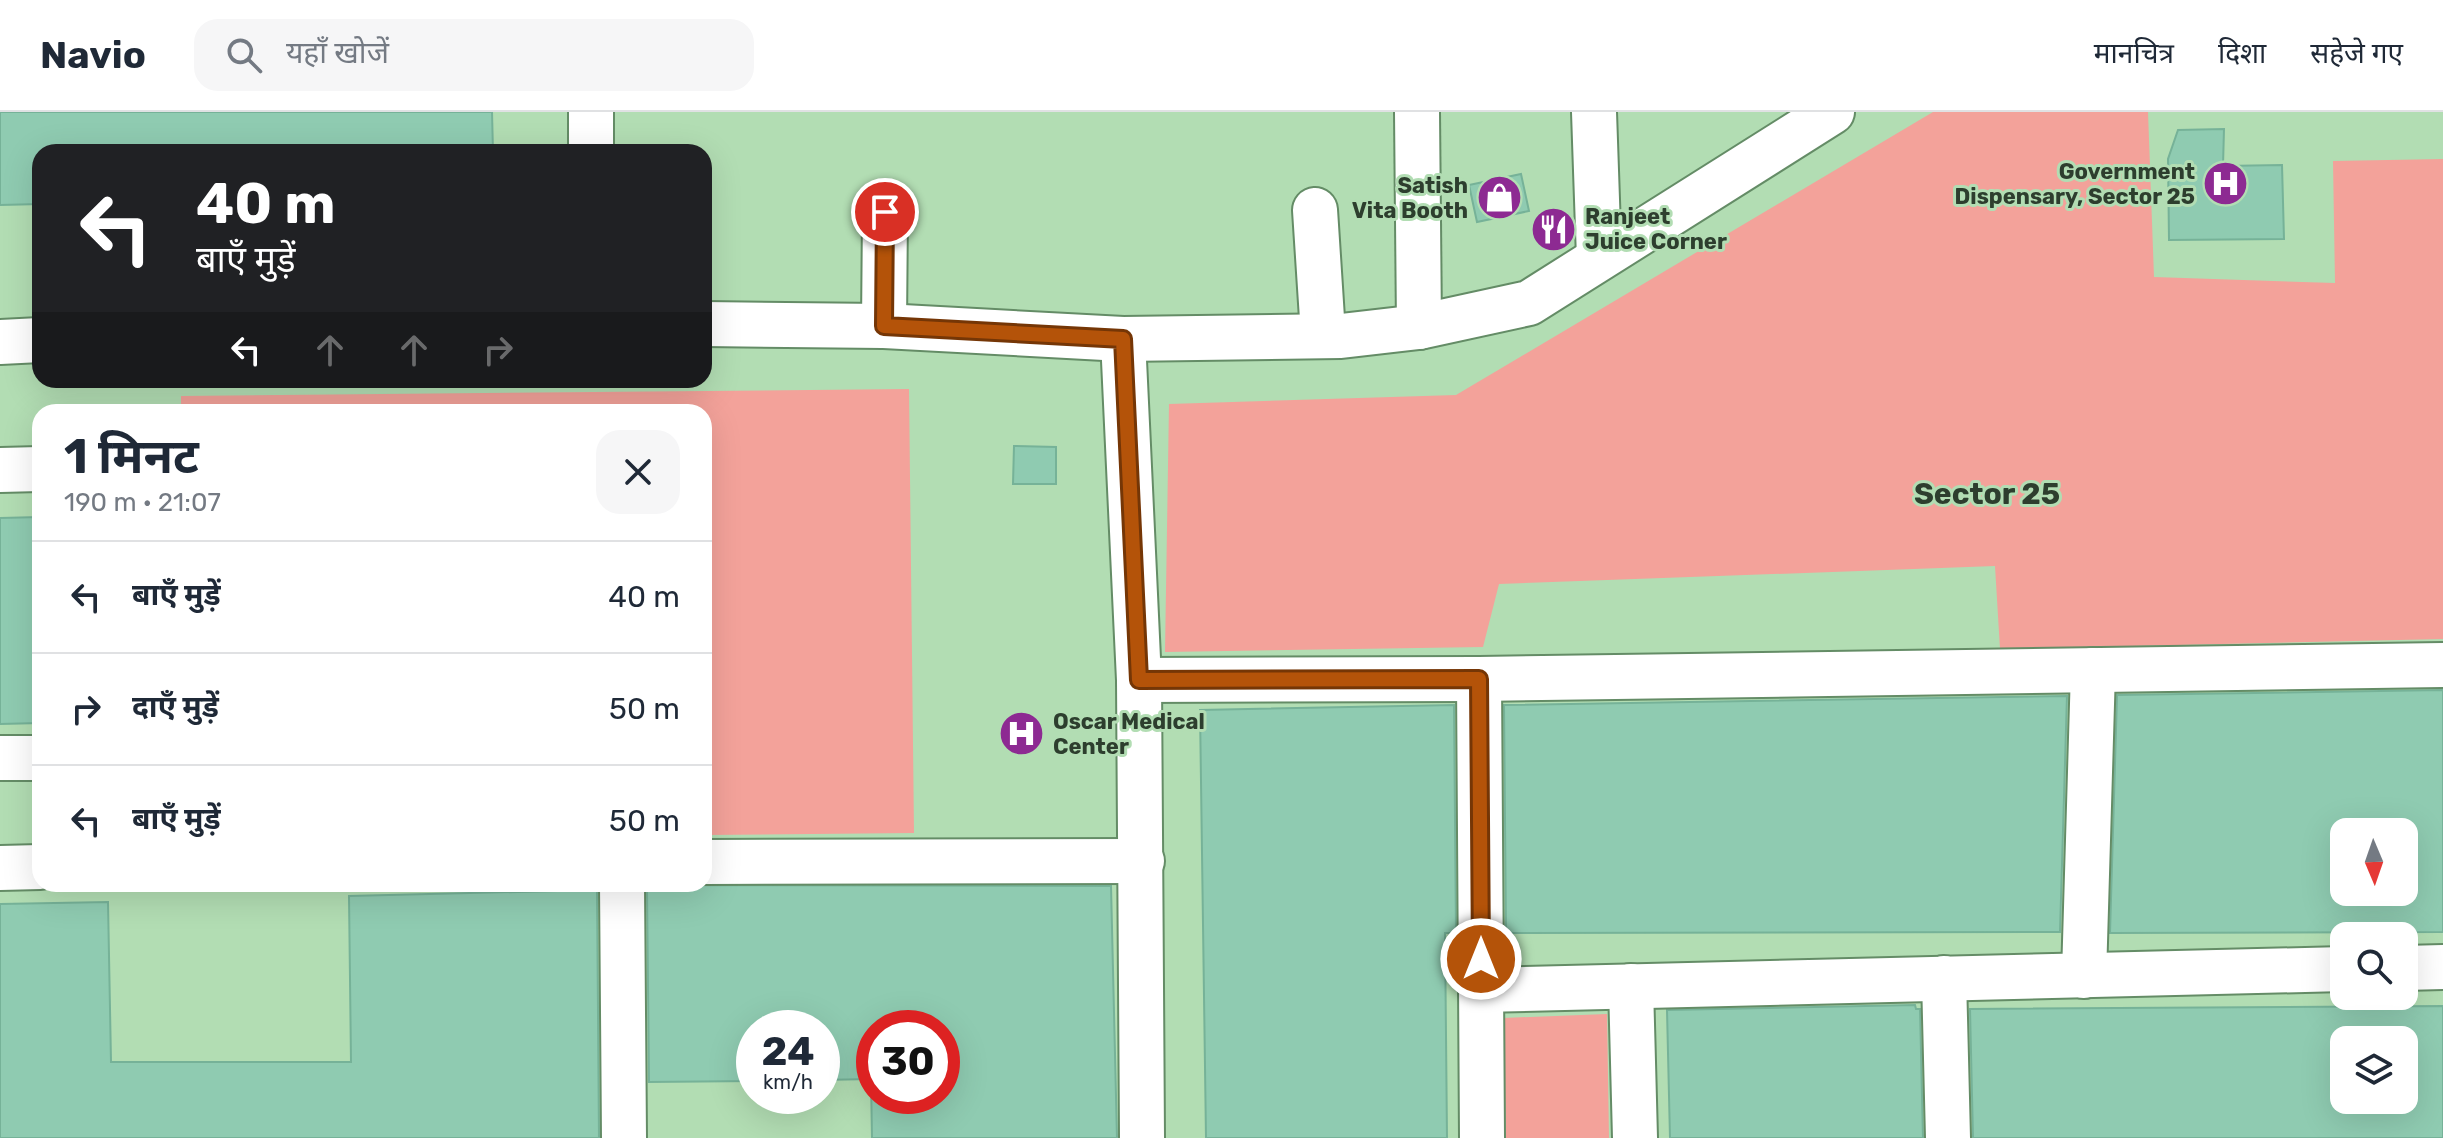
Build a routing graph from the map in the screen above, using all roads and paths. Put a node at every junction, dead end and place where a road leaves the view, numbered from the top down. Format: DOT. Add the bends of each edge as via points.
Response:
graph roads {
  1 [pos="591,112"];
  2 [pos="1417,112"];
  3 [pos="1594,112"];
  4 [pos="1832,112"];
  5 [pos="591,144"];
  6 [pos="1315,210"];
  7 [pos="885,212"];
  8 [pos="1599,258"];
  9 [pos="712,324"];
  10 [pos="884,326"];
  11 [pos="1419,327"];
  12 [pos="1323,334"];
  13 [pos="1123,339"];
  14 [pos="32,340"];
  15 [pos="0,342"];
  16 [pos="32,469"];
  17 [pos="0,470"];
  18 [pos="2443,665"];
  19 [pos="2093,670"];
  20 [pos="1479,679"];
  21 [pos="1139,680"];
  22 [pos="0,758"];
  23 [pos="32,758"];
  24 [pos="1142,861"];
  25 [pos="712,862"];
  26 [pos="32,867"];
  27 [pos="0,868"];
  28 [pos="622,892"];
  29 [pos="2443,967"];
  30 [pos="2418,968"];
  31 [pos="2330,969"];
  32 [pos="2084,976"];
  33 [pos="1944,978"];
  34 [pos="1631,986"];
  35 [pos="1481,990"];
  36 [pos="624,1138"];
  37 [pos="1142,1138"];
  38 [pos="1482,1138"];
  39 [pos="1635,1138"];
  40 [pos="1948,1138"];
  1 -- 5 [label="street"];
  2 -- 11 [label="street"];
  3 -- 8 [label="street"];
  4 -- 8 [label="street"];
  6 -- 12 [label="street"];
  7 -- 10 [label="street"];
  8 -- 11 [label="street" via="1529,303"];
  9 -- 10 [label="street"];
  10 -- 13 [label="street"];
  11 -- 12 [label="street"];
  12 -- 13 [label="street"];
  13 -- 21 [label="street"];
  14 -- 15 [label="street"];
  16 -- 17 [label="street"];
  18 -- 19 [label="street"];
  19 -- 20 [label="street"];
  19 -- 32 [label="street"];
  20 -- 21 [label="street"];
  20 -- 35 [label="street"];
  21 -- 24 [label="street"];
  22 -- 23 [label="street"];
  24 -- 25 [label="street"];
  24 -- 37 [label="street"];
  26 -- 27 [label="street"];
  28 -- 36 [label="street"];
  29 -- 30 [label="street"];
  31 -- 32 [label="street"];
  32 -- 33 [label="street"];
  33 -- 34 [label="street"];
  33 -- 40 [label="street"];
  34 -- 35 [label="street"];
  34 -- 39 [label="street"];
  35 -- 38 [label="street"];
}
